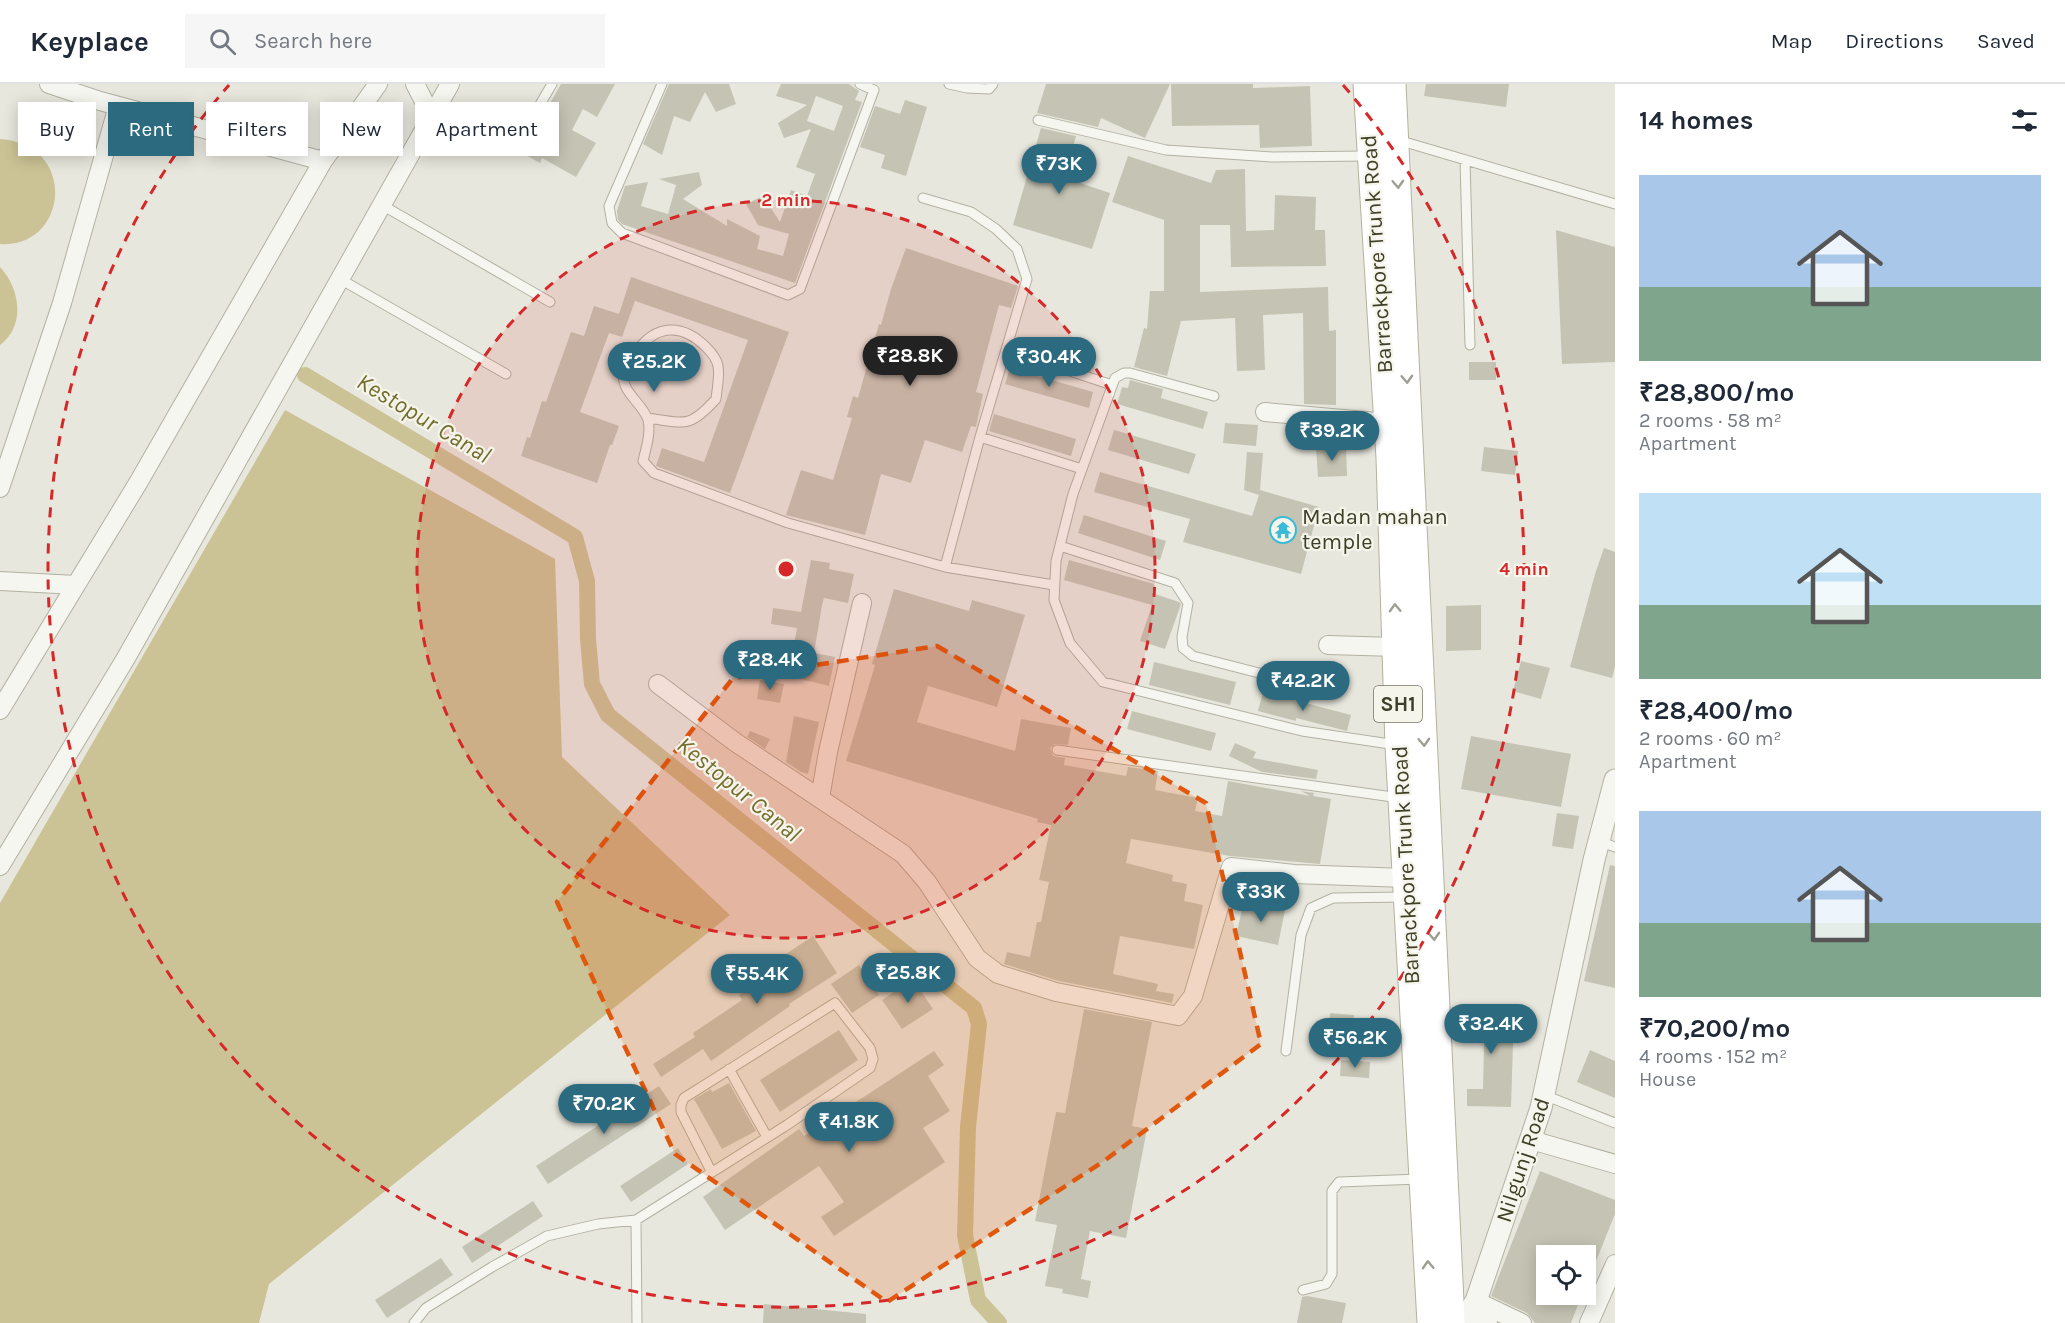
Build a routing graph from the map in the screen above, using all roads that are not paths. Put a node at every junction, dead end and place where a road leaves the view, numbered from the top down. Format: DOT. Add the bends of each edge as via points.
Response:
graph roads {
  1 [pos="49,84"];
  2 [pos="378,84"];
  3 [pos="415,84"];
  4 [pos="450,84"];
  5 [pos="552,84"];
  6 [pos="662,84"];
  7 [pos="860,84"];
  8 [pos="949,84"];
  9 [pos="993,84"];
  10 [pos="1367,84"];
  11 [pos="1392,84"];
  12 [pos="424,102"];
  13 [pos="440,102"];
  14 [pos="541,102"];
  15 [pos="108,103"];
  16 [pos="1038,120"];
  17 [pos="194,126"];
  18 [pos="1396,140"];
  19 [pos="108,141"];
  20 [pos="415,151"];
  21 [pos="1371,156"];
  22 [pos="1465,160"];
  23 [pos="323,161"];
  24 [pos="922,198"];
  25 [pos="1615,204"];
  26 [pos="386,208"];
  27 [pos="344,281"];
  28 [pos="550,302"];
  29 [pos="1470,345"];
  30 [pos="1007,350"];
  31 [pos="506,374"];
  32 [pos="1112,385"];
  33 [pos="1214,396"];
  34 [pos="1265,412"];
  35 [pos="647,418"];
  36 [pos="1388,423"];
  37 [pos="980,437"];
  38 [pos="1082,469"];
  39 [pos="2,476"];
  40 [pos="1060,546"];
  41 [pos="945,567"];
  42 [pos="0,581"];
  43 [pos="76,585"];
  44 [pos="1054,585"];
  45 [pos="862,603"];
  46 [pos="1328,645"];
  47 [pos="1396,648"];
  48 [pos="658,684"];
  49 [pos="1309,686"];
  50 [pos="0,710"];
  51 [pos="1399,746"];
  52 [pos="1057,750"];
  53 [pos="1614,788"];
  54 [pos="820,798"];
  55 [pos="1402,798"];
  56 [pos="1607,844"];
  57 [pos="0,866"];
  58 [pos="1407,888"];
  59 [pos="1286,1051"];
  60 [pos="729,1069"];
  61 [pos="1544,1095"];
  62 [pos="1615,1124"];
  63 [pos="767,1137"];
  64 [pos="1531,1140"];
  65 [pos="1615,1164"];
  66 [pos="711,1172"];
  67 [pos="1423,1179"];
  68 [pos="636,1220"];
  69 [pos="1615,1264"];
  70 [pos="1303,1290"];
  71 [pos="1469,1317"];
  72 [pos="414,1323"];
  73 [pos="637,1323"];
  74 [pos="1431,1323"];
  75 [pos="1522,1323"];
  76 [pos="1589,1323"];
  1 -- 15 [label="street"];
  2 -- 23 [label="street"];
  3 -- 12 [label="street"];
  4 -- 13 [label="street"];
  5 -- 14 [label="lane"];
  6 -- 7 [label="lane" via="609,206 612,223 622,233 788,296 800,289 874,90"];
  8 -- 9 [label="lane" via="989,88"];
  10 -- 21 [label="main road, Barrackpore Trunk Road / SH1"];
  11 -- 18 [label="main road, Barrackpore Trunk Road / SH1"];
  16 -- 21 [label="lane" via="1166,150 1272,157"];
  17 -- 23 [label="street"];
  18 -- 22 [label="lane"];
  18 -- 71 [label="main road, Barrackpore Trunk Road / SH1, one-way"];
  19 -- 39 [label="street" via="62,303"];
  20 -- 26 [label="street"];
  21 -- 36 [label="main road, Barrackpore Trunk Road / SH1"];
  22 -- 25 [label="lane"];
  22 -- 29 [label="lane"];
  23 -- 43 [label="street"];
  24 -- 30 [label="lane" via="971,212 996,228 1017,249 1027,279"];
  26 -- 27 [label="street"];
  26 -- 28 [label="lane"];
  27 -- 31 [label="lane"];
  27 -- 57 [label="street" via="126,658"];
  30 -- 32 [label="lane"];
  30 -- 37 [label="lane"];
  32 -- 33 [label="lane" via="1115,378 1130,373"];
  32 -- 38 [label="lane"];
  34 -- 36 [label="street"];
  35 -- 35 [label="lane" via="623,382 627,365 643,342 660,332 667,329 690,336 710,352 718,365 716,399 694,420 680,423"];
  35 -- 41 [label="lane" via="649,431 643,461 654,473 788,523"];
  47 -- 36 [label="main road, Barrackpore Trunk Road / SH1, one-way"];
  37 -- 38 [label="lane"];
  37 -- 41 [label="lane"];
  38 -- 40 [label="lane"];
  40 -- 44 [label="lane"];
  40 -- 49 [label="lane" via="1175,583 1188,603 1182,636 1183,648 1192,656"];
  41 -- 44 [label="lane"];
  42 -- 43 [label="street"];
  43 -- 50 [label="street"];
  44 -- 51 [label="lane" via="1054,600 1070,643 1103,682 1302,731"];
  45 -- 54 [label="street"];
  46 -- 47 [label="street"];
  47 -- 51 [label="main road, Barrackpore Trunk Road / SH1"];
  48 -- 54 [label="street" via="735,742"];
  51 -- 55 [label="main road, Barrackpore Trunk Road / SH1"];
  52 -- 55 [label="lane"];
  53 -- 56 [label="street, Nilgunj Road"];
  54 -- 58 [label="street" via="903,854 927,882 977,958 998,974 1056,992 1178,1016 1192,996 1230,867"];
  55 -- 58 [label="main road, Barrackpore Trunk Road / SH1"];
  56 -- 61 [label="street, Nilgunj Road"];
  58 -- 59 [label="lane" via="1333,898 1311,908 1301,935"];
  58 -- 67 [label="main road, Barrackpore Trunk Road / SH1"];
  60 -- 63 [label="lane"];
  60 -- 63 [label="lane" via="835,1003 870,1048 870,1068"];
  60 -- 66 [label="lane" via="684,1098 681,1105"];
  61 -- 62 [label="lane"];
  61 -- 64 [label="street, Nilgunj Road"];
  63 -- 66 [label="lane"];
  64 -- 65 [label="street"];
  64 -- 71 [label="street, Nilgunj Road"];
  66 -- 68 [label="lane"];
  67 -- 70 [label="lane" via="1339,1182 1332,1191 1332,1274 1326,1284"];
  74 -- 67 [label="main road, Barrackpore Trunk Road / SH1, one-way"];
  68 -- 72 [label="lane" via="547,1236 426,1308"];
  68 -- 73 [label="lane"];
  69 -- 76 [label="street"];
  71 -- 75 [label="street"];
}
